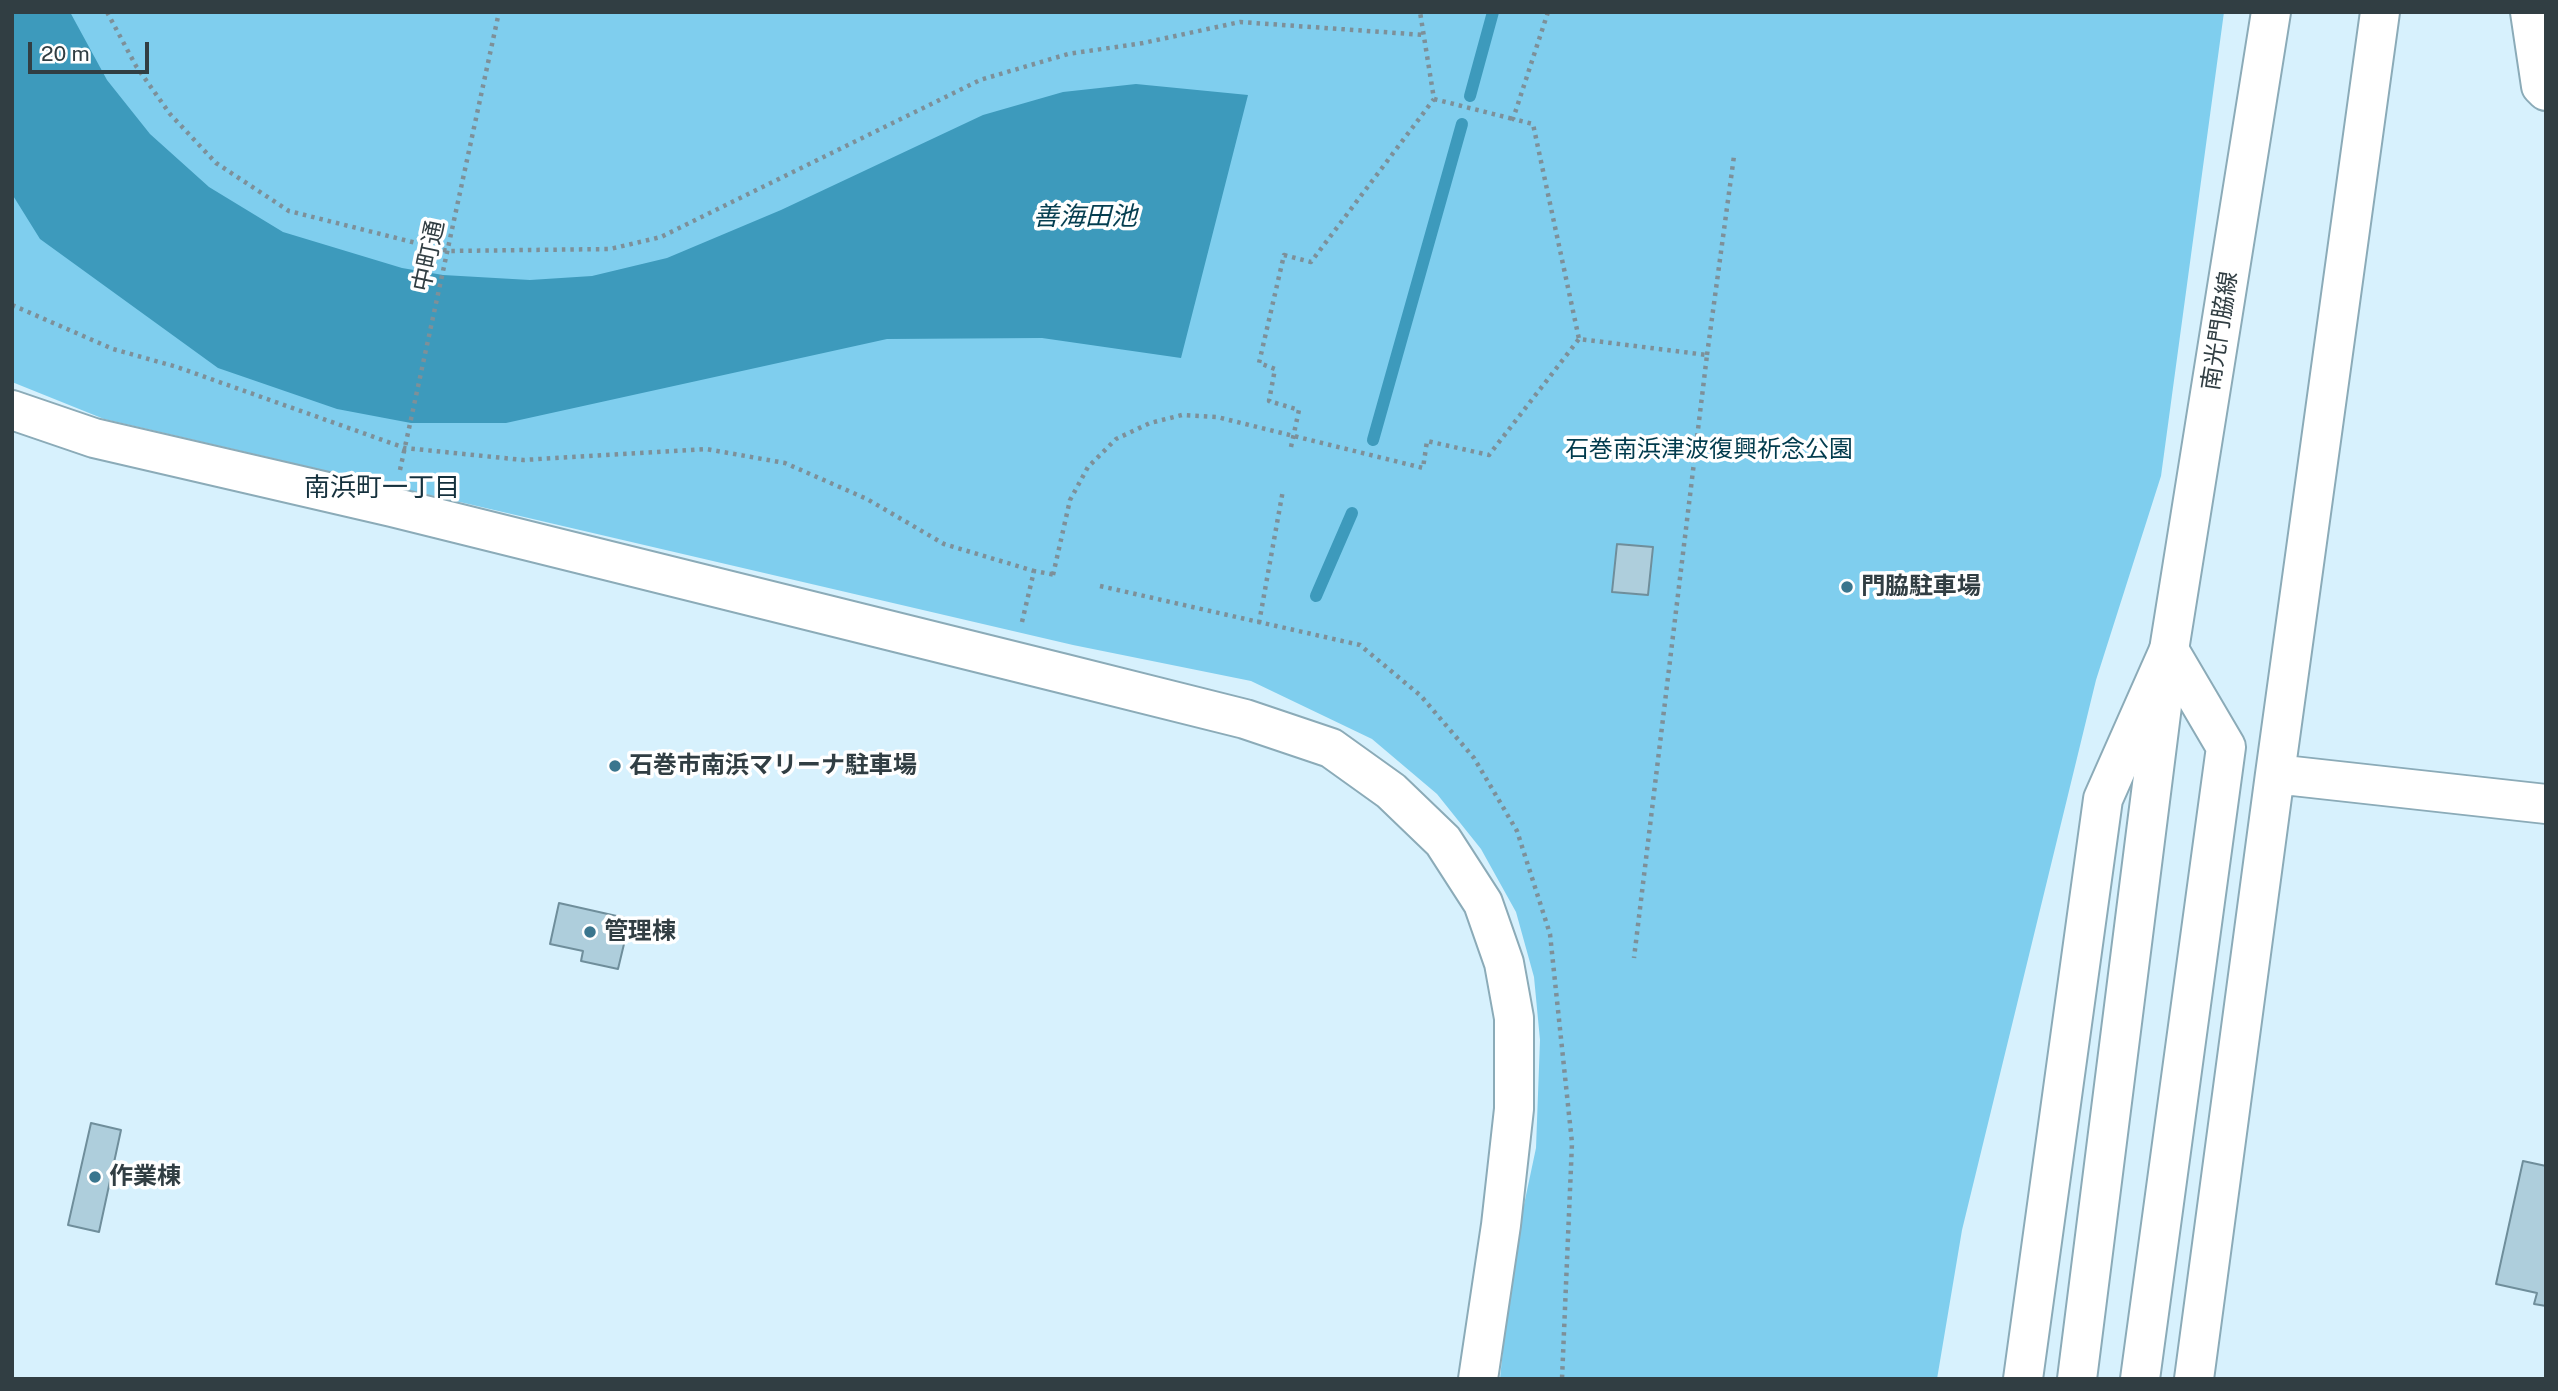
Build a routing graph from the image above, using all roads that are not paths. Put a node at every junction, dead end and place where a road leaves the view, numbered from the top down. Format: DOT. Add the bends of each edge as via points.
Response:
graph roads {
  1 [pos="2271,12"];
  2 [pos="2380,12"];
  3 [pos="2530,12"];
  4 [pos="2546,91"];
  5 [pos="12,411"];
  6 [pos="2169,650"];
  7 [pos="2274,774"];
  8 [pos="2546,804"];
  9 [pos="1478,1379"];
  10 [pos="2023,1379"];
  11 [pos="2077,1379"];
  12 [pos="2140,1379"];
  13 [pos="2194,1379"];
  1 -- 6 [label="street, 南光門脇線"];
  2 -- 7 [label="street"];
  3 -- 4 [label="street"];
  5 -- 9 [label="street" via="94,438 392,507 1245,719 1331,748 1391,791 1449,851 1483,903 1504,963 1514,1018 1514,1109"];
  6 -- 10 [label="street" via="2104,799"];
  6 -- 11 [label="street"];
  6 -- 12 [label="street" via="2226,747"];
  7 -- 8 [label="street"];
  7 -- 13 [label="street"];
}
